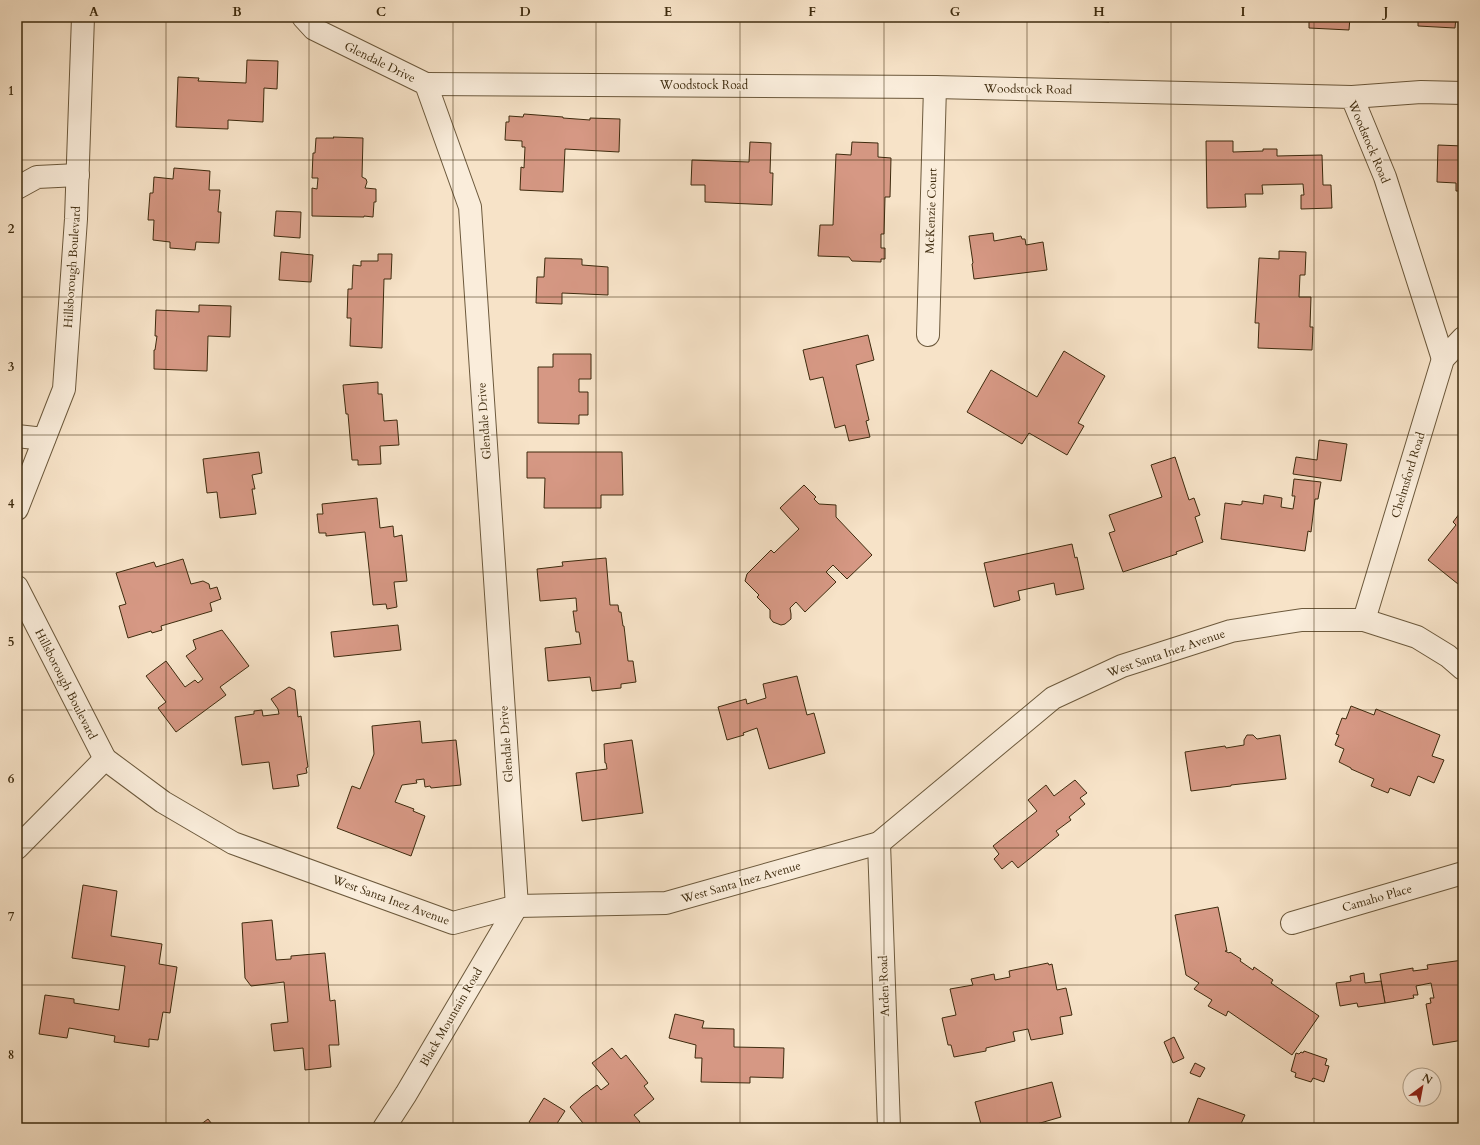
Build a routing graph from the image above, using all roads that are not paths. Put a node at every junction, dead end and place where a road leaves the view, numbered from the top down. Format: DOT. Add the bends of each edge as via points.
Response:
graph roads {
  1 [pos="83,17"];
  2 [pos="303,17"];
  3 [pos="426,84"];
  4 [pos="935,86"];
  5 [pos="1463,93"];
  6 [pos="1352,97"];
  7 [pos="78,175"];
  8 [pos="17,188"];
  9 [pos="928,336"];
  10 [pos="1463,338"];
  11 [pos="1443,359"];
  12 [pos="17,436"];
  13 [pos="44,439"];
  14 [pos="17,509"];
  15 [pos="17,587"];
  16 [pos="1364,620"];
  17 [pos="1463,669"];
  18 [pos="105,759"];
  19 [pos="879,843"];
  20 [pos="17,848"];
  21 [pos="1463,872"];
  22 [pos="517,906"];
  23 [pos="1292,923"];
  24 [pos="384,1128"];
  25 [pos="888,1128"];
  1 -- 7 [label="street, Hillsborough Boulevard"];
  2 -- 3 [label="street, Glendale Drive" via="314,30"];
  3 -- 4 [label="street, Woodstock Road"];
  3 -- 22 [label="street, Glendale Drive" via="470,207"];
  4 -- 6 [label="street, Woodstock Road"];
  4 -- 9 [label="street, McKenzie Court"];
  5 -- 6 [label="street" via="1422,92"];
  6 -- 11 [label="street, Woodstock Road" via="1385,177"];
  7 -- 8 [label="street" via="37,177"];
  7 -- 13 [label="street, Hillsborough Boulevard" via="64,389"];
  10 -- 11 [label="street, Chelmsford Road"];
  11 -- 16 [label="street, Chelmsford Road"];
  12 -- 13 [label="street"];
  13 -- 14 [label="street, Hillsborough Boulevard"];
  15 -- 18 [label="street, Hillsborough Boulevard"];
  16 -- 17 [label="street, West Santa Inez Avenue" via="1417,637 1448,656"];
  16 -- 19 [label="street, West Santa Inez Avenue" via="1302,620 1232,631 1122,666 1053,698"];
  18 -- 20 [label="street"];
  18 -- 22 [label="street, West Santa Inez Avenue" via="163,802 234,843 452,924"];
  19 -- 22 [label="street, West Santa Inez Avenue" via="666,903"];
  19 -- 25 [label="street, Arden Road"];
  21 -- 23 [label="street, Camaho Place"];
  22 -- 24 [label="street, Black Mountain Road"];
}
